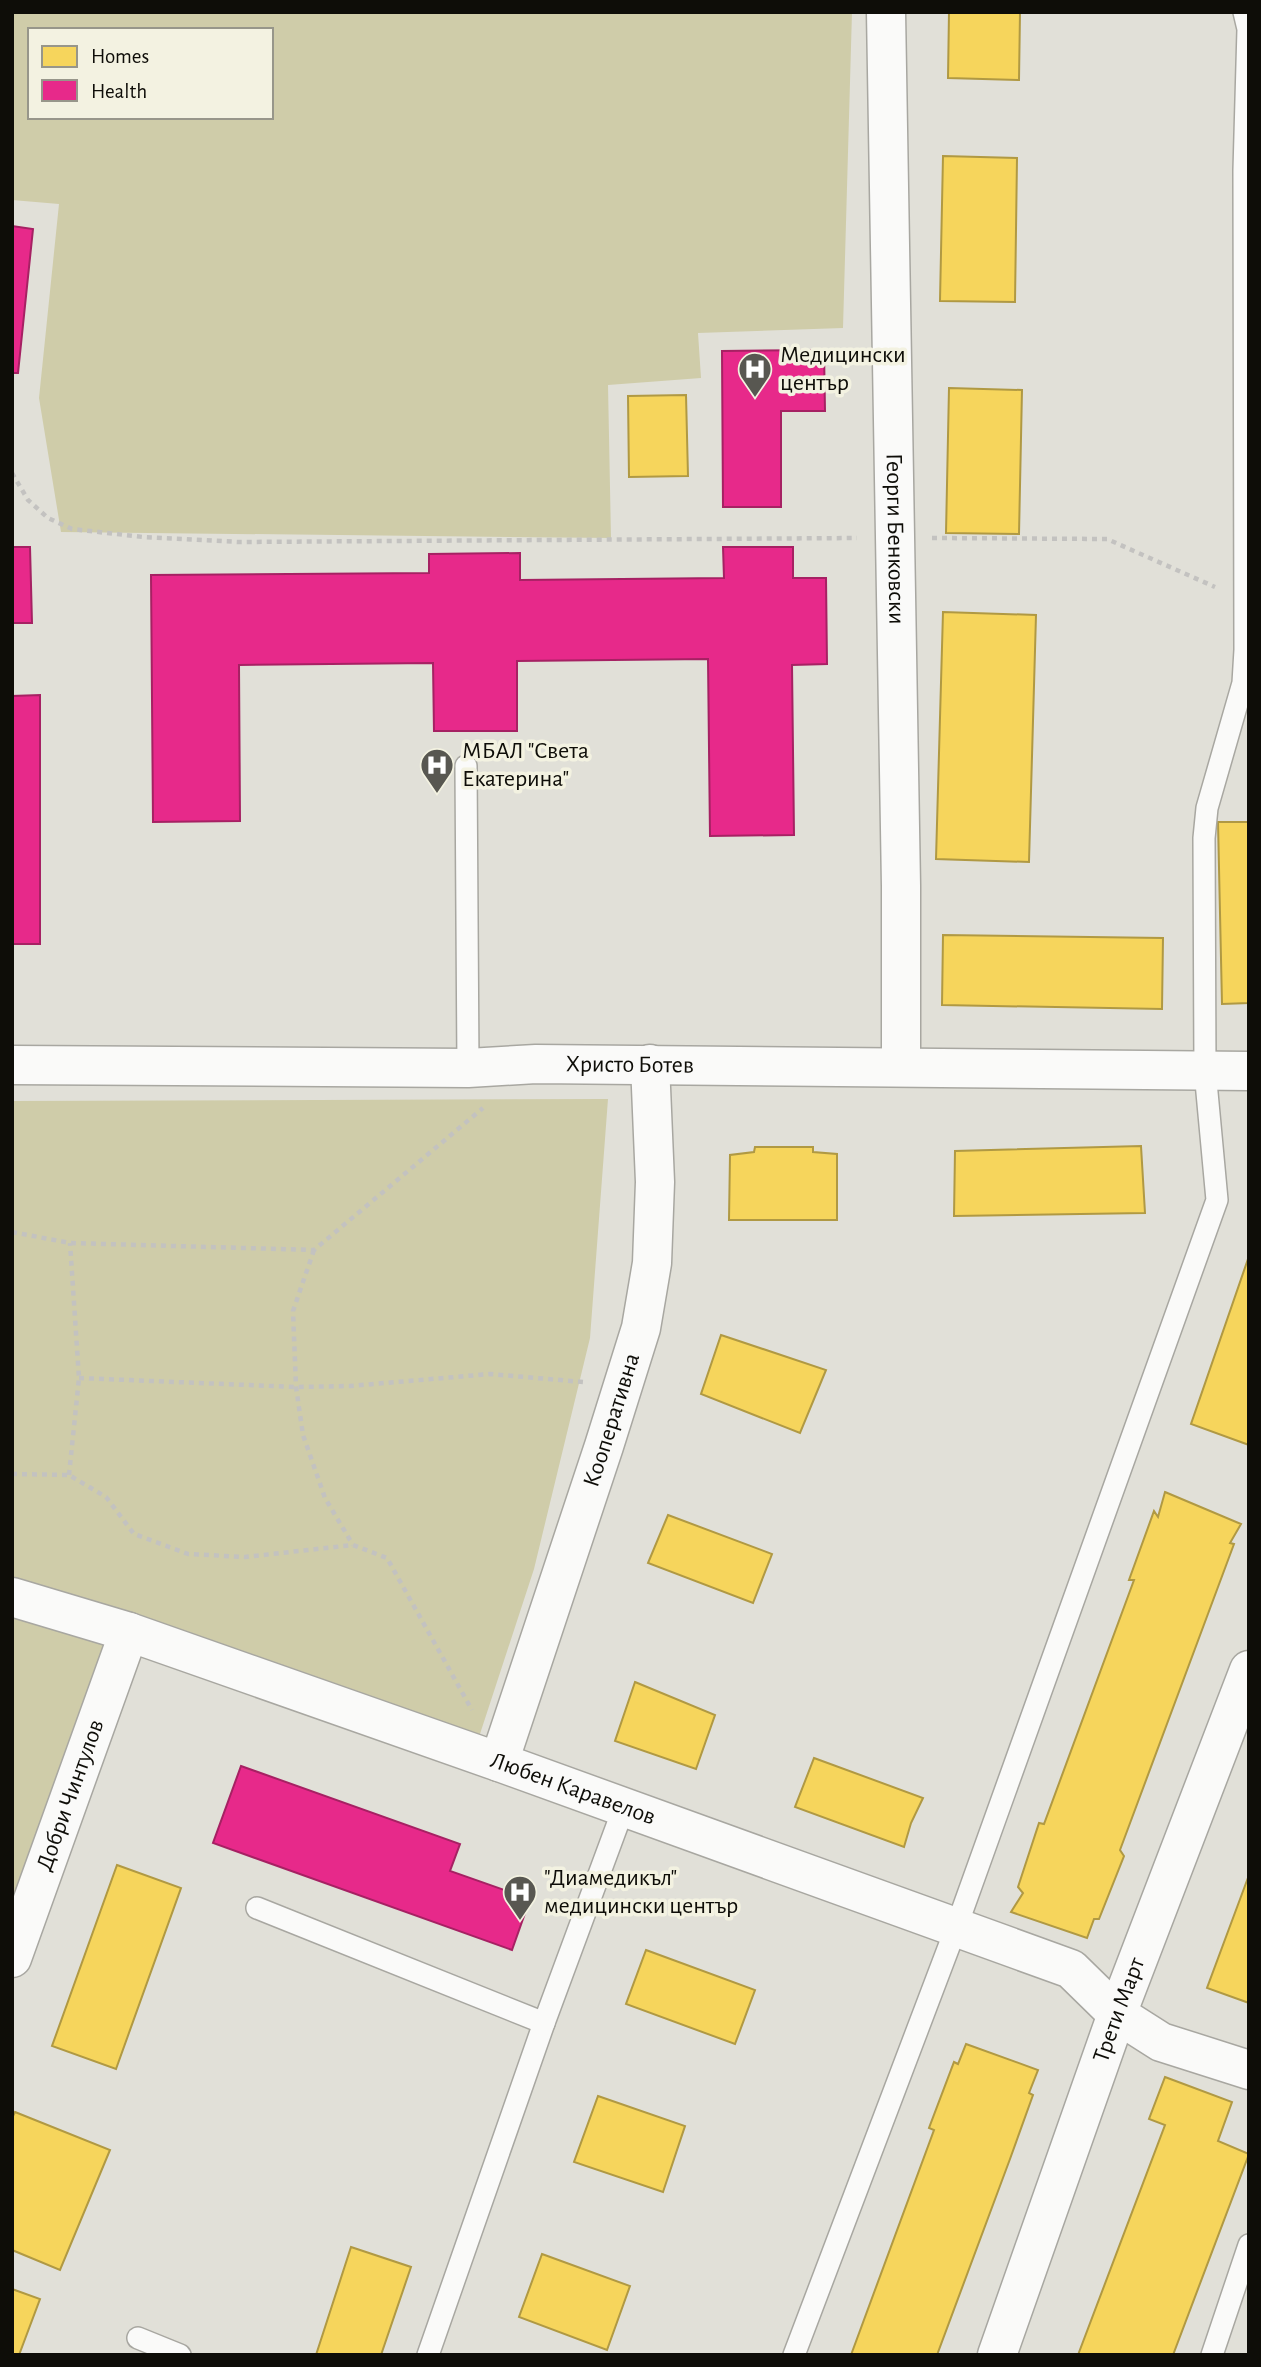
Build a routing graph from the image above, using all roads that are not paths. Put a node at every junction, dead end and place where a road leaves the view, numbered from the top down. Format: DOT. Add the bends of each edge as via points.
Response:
graph roads {
  1 [pos="886,12"];
  2 [pos="1244,12"];
  3 [pos="466,766"];
  4 [pos="12,1065"];
  5 [pos="650,1065"];
  6 [pos="901,1066"];
  7 [pos="468,1068"];
  8 [pos="1205,1071"];
  9 [pos="1249,1071"];
  10 [pos="12,1597"];
  11 [pos="129,1632"];
  12 [pos="1249,1670"];
  13 [pos="499,1762"];
  14 [pos="624,1807"];
  15 [pos="257,1908"];
  16 [pos="956,1928"];
  17 [pos="12,1958"];
  18 [pos="1117,2014"];
  19 [pos="544,2022"];
  20 [pos="1249,2070"];
  21 [pos="1249,2245"];
  22 [pos="138,2338"];
  23 [pos="180,2355"];
  24 [pos="428,2355"];
  25 [pos="794,2355"];
  26 [pos="997,2355"];
  27 [pos="1212,2355"];
  1 -- 6 [label="street, Георги Бенковски"];
  2 -- 8 [label="lane" via="1248,29 1244,170 1247,601 1243,683 1207,808 1204,838"];
  3 -- 7 [label="lane"];
  4 -- 7 [label="street, Христо Ботев"];
  5 -- 6 [label="street, Христо Ботев"];
  5 -- 7 [label="street, Христо Ботев" via="536,1063"];
  5 -- 13 [label="street, Кооперативна" via="653,1263 640,1328"];
  6 -- 8 [label="street, Христо Ботев"];
  8 -- 9 [label="street, Христо Ботев"];
  8 -- 16 [label="lane" via="1217,1200"];
  10 -- 11 [label="street, Любен Каравелов"];
  11 -- 13 [label="street, Любен Каравелов"];
  11 -- 17 [label="street, Добри Чинтулов"];
  12 -- 18 [label="street, Трети Март"];
  13 -- 14 [label="street, Любен Каравелов"];
  14 -- 16 [label="street, Любен Каравелов"];
  14 -- 19 [label="lane"];
  15 -- 19 [label="lane"];
  16 -- 18 [label="street, Любен Каравелов" via="1071,1969"];
  16 -- 25 [label="lane"];
  18 -- 20 [label="street, Любен Каравелов" via="1161,2042"];
  18 -- 26 [label="street, Трети Март"];
  19 -- 24 [label="lane"];
  21 -- 27 [label="lane"];
  22 -- 23 [label="lane"];
}
